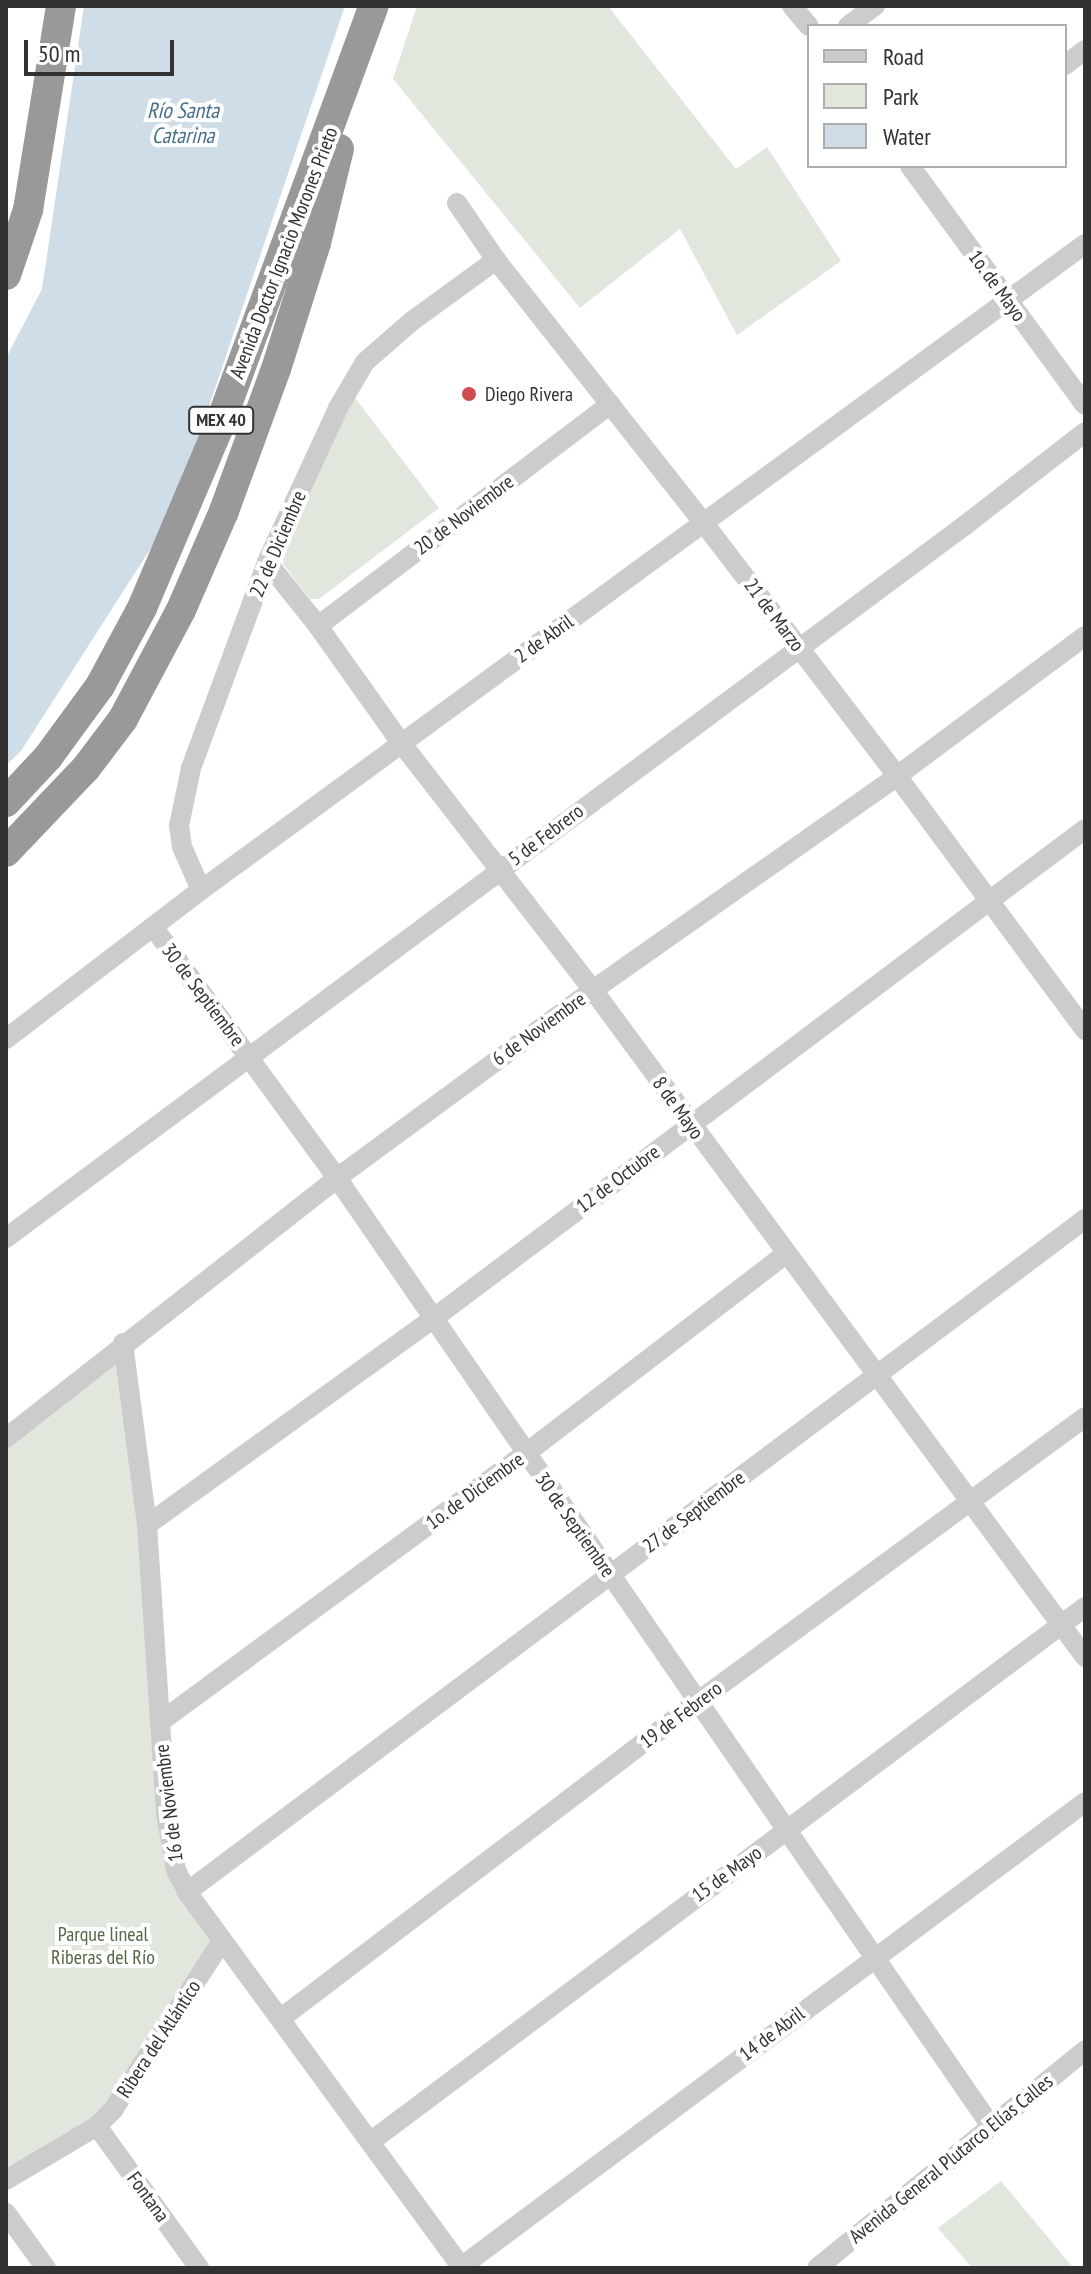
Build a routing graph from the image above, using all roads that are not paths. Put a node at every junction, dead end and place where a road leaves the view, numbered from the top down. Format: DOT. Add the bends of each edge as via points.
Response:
graph roads {
  1 [pos="61,6"];
  2 [pos="374,6"];
  3 [pos="792,6"];
  4 [pos="875,6"];
  5 [pos="807,24"];
  6 [pos="851,24"];
  7 [pos="1085,50"];
  8 [pos="1067,64"];
  9 [pos="350,77"];
  10 [pos="921,170"];
  11 [pos="457,203"];
  12 [pos="1085,244"];
  13 [pos="496,260"];
  14 [pos="6,275"];
  15 [pos="1008,302"];
  16 [pos="610,404"];
  17 [pos="1085,405"];
  18 [pos="1085,432"];
  19 [pos="703,522"];
  20 [pos="267,562"];
  21 [pos="318,626"];
  22 [pos="1085,636"];
  23 [pos="798,647"];
  24 [pos="402,744"];
  25 [pos="897,776"];
  26 [pos="6,802"];
  27 [pos="1085,829"];
  28 [pos="6,852"];
  29 [pos="498,870"];
  30 [pos="201,890"];
  31 [pos="988,901"];
  32 [pos="154,928"];
  33 [pos="593,990"];
  34 [pos="1084,1027"];
  35 [pos="6,1039"];
  36 [pos="248,1055"];
  37 [pos="690,1124"];
  38 [pos="337,1178"];
  39 [pos="1085,1219"];
  40 [pos="6,1238"];
  41 [pos="786,1254"];
  42 [pos="434,1318"];
  43 [pos="123,1343"];
  44 [pos="877,1377"];
  45 [pos="1085,1417"];
  46 [pos="6,1438"];
  47 [pos="525,1454"];
  48 [pos="969,1500"];
  49 [pos="147,1525"];
  50 [pos="610,1574"];
  51 [pos="1085,1607"];
  52 [pos="1062,1624"];
  53 [pos="1085,1657"];
  54 [pos="697,1702"];
  55 [pos="160,1722"];
  56 [pos="1085,1802"];
  57 [pos="785,1831"];
  58 [pos="187,1892"];
  59 [pos="222,1941"];
  60 [pos="874,1958"];
  61 [pos="280,2019"];
  62 [pos="1085,2050"];
  63 [pos="97,2126"];
  64 [pos="991,2126"];
  65 [pos="370,2142"];
  66 [pos="6,2180"];
  67 [pos="6,2213"];
  68 [pos="461,2267"];
  69 [pos="46,2268"];
  70 [pos="199,2268"];
  71 [pos="817,2268"];
  1 -- 14 [label="highway" via="28,210"];
  2 -- 9 [label="highway, Avenida Doctor Ignacio Morones Prieto / MEX 40"];
  3 -- 5 [label="street"];
  4 -- 6 [label="street"];
  7 -- 8 [label="street"];
  9 -- 26 [label="highway, Avenida Doctor Ignacio Morones Prieto / MEX 40" via="218,429 142,608 100,686 48,757"];
  9 -- 28 [label="highway, Avenida Doctor Ignacio Morones Prieto / MEX 40" via="339,156 276,369 181,610 123,719 86,768"];
  10 -- 15 [label="street, 1o. de Mayo"];
  11 -- 13 [label="street, 21 de Marzo"];
  12 -- 15 [label="street, 2 de Abril"];
  13 -- 16 [label="street, 21 de Marzo"];
  13 -- 20 [label="street, 22 de Diciembre" via="412,321 359,369"];
  15 -- 17 [label="street, 1o. de Mayo"];
  15 -- 19 [label="street, 2 de Abril"];
  16 -- 19 [label="street, 21 de Marzo"];
  16 -- 21 [label="street, 20 de Noviembre"];
  18 -- 23 [label="street, 5 de Febrero"];
  19 -- 23 [label="street, 21 de Marzo"];
  19 -- 24 [label="street, 2 de Abril"];
  20 -- 21 [label="street, 8 de Mayo"];
  20 -- 30 [label="street, 22 de Diciembre" via="182,799 182,847"];
  21 -- 24 [label="street, 8 de Mayo"];
  22 -- 25 [label="street, 6 de Noviembre"];
  23 -- 25 [label="street, 21 de Marzo"];
  23 -- 29 [label="street, 5 de Febrero"];
  24 -- 29 [label="street, 8 de Mayo"];
  24 -- 30 [label="street, 2 de Abril"];
  25 -- 31 [label="street, 21 de Marzo"];
  25 -- 33 [label="street, 6 de Noviembre"];
  27 -- 31 [label="street, 12 de Octubre"];
  29 -- 33 [label="street, 8 de Mayo"];
  29 -- 36 [label="street, 5 de Febrero"];
  30 -- 32 [label="street, 2 de Abril"];
  31 -- 34 [label="street, 21 de Marzo"];
  31 -- 37 [label="street, 12 de Octubre"];
  32 -- 35 [label="street, 2 de Abril"];
  32 -- 36 [label="street, 30 de Septiembre"];
  33 -- 37 [label="street, 8 de Mayo"];
  33 -- 38 [label="street, 6 de Noviembre"];
  36 -- 38 [label="street, 30 de Septiembre"];
  36 -- 40 [label="street, 5 de Febrero"];
  37 -- 41 [label="street, 8 de Mayo"];
  37 -- 42 [label="street, 12 de Octubre"];
  38 -- 42 [label="street, 30 de Septiembre"];
  38 -- 43 [label="street, 6 de Noviembre"];
  39 -- 44 [label="street, 27 de Septiembre"];
  41 -- 44 [label="street, 8 de Mayo"];
  41 -- 47 [label="street, 1o. de Diciembre"];
  42 -- 47 [label="street, 30 de Septiembre"];
  42 -- 49 [label="street, 12 de Octubre"];
  43 -- 46 [label="street, 6 de Noviembre"];
  43 -- 49 [label="street, 16 de Noviembre"];
  44 -- 48 [label="street, 8 de Mayo"];
  44 -- 50 [label="street, 27 de Septiembre"];
  45 -- 48 [label="street, 19 de Febrero"];
  47 -- 50 [label="street, 30 de Septiembre"];
  47 -- 55 [label="street, 1o. de Diciembre"];
  48 -- 52 [label="street, 8 de Mayo"];
  48 -- 54 [label="street, 19 de Febrero"];
  49 -- 55 [label="street, 16 de Noviembre"];
  50 -- 54 [label="street, 30 de Septiembre"];
  50 -- 58 [label="street, 27 de Septiembre"];
  51 -- 52 [label="street, 15 de Mayo"];
  52 -- 53 [label="street, 8 de Mayo"];
  52 -- 57 [label="street, 15 de Mayo"];
  54 -- 57 [label="street, 30 de Septiembre"];
  54 -- 61 [label="street, 19 de Febrero"];
  55 -- 58 [label="street, 16 de Noviembre" via="171,1850"];
  56 -- 60 [label="street, 14 de Abril"];
  57 -- 60 [label="street, 30 de Septiembre"];
  57 -- 65 [label="street, 15 de Mayo"];
  58 -- 59 [label="street, 16 de Noviembre"];
  59 -- 61 [label="street, 16 de Noviembre"];
  59 -- 63 [label="street, Ribera del Atlántico" via="132,2084"];
  60 -- 64 [label="street, 30 de Septiembre"];
  60 -- 68 [label="street, 14 de Abril"];
  61 -- 65 [label="street, 16 de Noviembre"];
  62 -- 64 [label="street, Avenida General Plutarco Elías Calles"];
  63 -- 66 [label="street, Ribera del Atlántico"];
  63 -- 70 [label="street, Fontana"];
  64 -- 71 [label="street, Avenida General Plutarco Elías Calles"];
  65 -- 68 [label="street, 16 de Noviembre"];
  67 -- 69 [label="street"];
}
